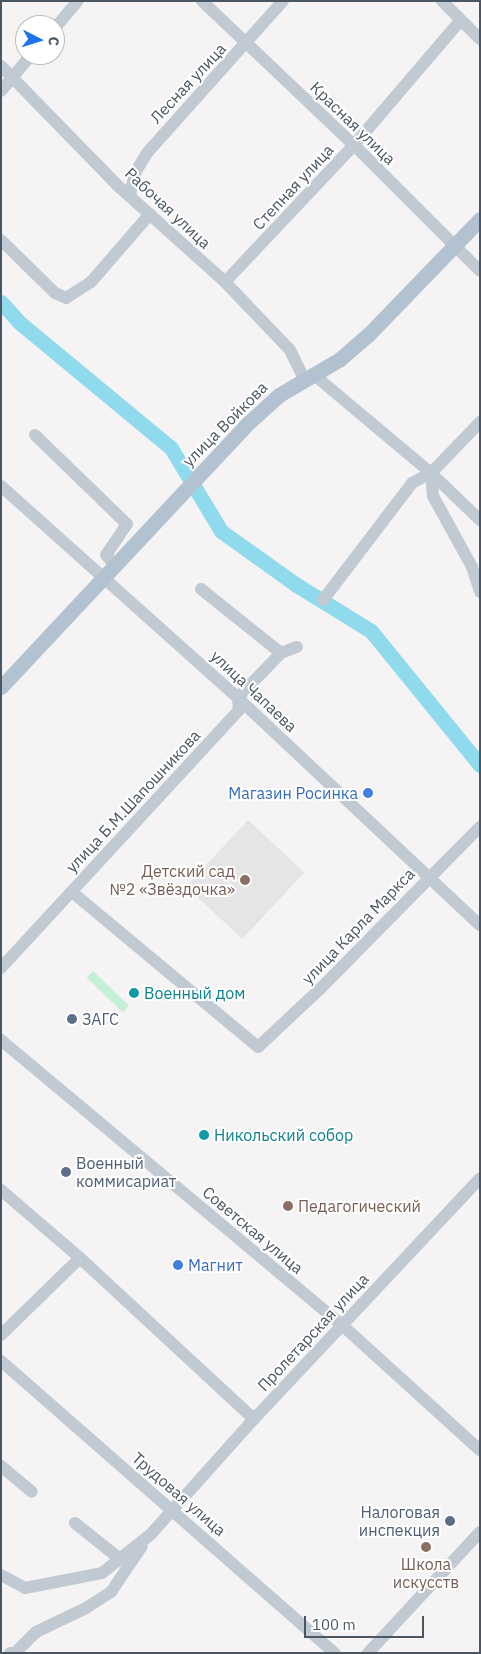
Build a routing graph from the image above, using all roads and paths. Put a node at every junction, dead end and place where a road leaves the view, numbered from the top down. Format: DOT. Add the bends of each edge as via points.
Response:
graph roads {
  1 [pos="202,1"];
  2 [pos="284,1"];
  3 [pos="442,1"];
  4 [pos="72,3"];
  5 [pos="64,15"];
  6 [pos="460,21"];
  7 [pos="480,39"];
  8 [pos="246,45"];
  9 [pos="22,65"];
  10 [pos="1,66"];
  11 [pos="13,76"];
  12 [pos="1,91"];
  13 [pos="354,145"];
  14 [pos="130,195"];
  15 [pos="150,214"];
  16 [pos="480,219"];
  17 [pos="1,240"];
  18 [pos="454,247"];
  19 [pos="480,271"];
  20 [pos="225,282"];
  21 [pos="308,377"];
  22 [pos="480,422"];
  23 [pos="35,435"];
  24 [pos="431,472"];
  25 [pos="1,486"];
  26 [pos="480,520"];
  27 [pos="114,564"];
  28 [pos="101,578"];
  29 [pos="201,589"];
  30 [pos="480,592"];
  31 [pos="323,600"];
  32 [pos="296,647"];
  33 [pos="281,653"];
  34 [pos="1,688"];
  35 [pos="238,698"];
  36 [pos="480,827"];
  37 [pos="428,877"];
  38 [pos="72,892"];
  39 [pos="480,925"];
  40 [pos="1,968"];
  41 [pos="1,1040"];
  42 [pos="480,1178"];
  43 [pos="1,1190"];
  44 [pos="80,1258"];
  45 [pos="342,1325"];
  46 [pos="1,1335"];
  47 [pos="1,1361"];
  48 [pos="254,1419"];
  49 [pos="480,1450"];
  50 [pos="1,1466"];
  51 [pos="32,1492"];
  52 [pos="172,1509"];
  53 [pos="75,1523"];
  54 [pos="480,1532"];
  55 [pos="151,1534"];
  56 [pos="120,1559"];
  57 [pos="1,1575"];
  58 [pos="10,1653"];
  59 [pos="15,1653"];
  60 [pos="335,1653"];
  61 [pos="368,1653"];
  1 -- 8 [label="street, Красная улица"];
  2 -- 8 [label="street, Лесная улица"];
  3 -- 6 [label="street"];
  4 -- 5 [label="street"];
  6 -- 7 [label="street"];
  6 -- 13 [label="street, Степная улица"];
  8 -- 13 [label="street, Красная улица"];
  8 -- 14 [label="street, Лесная улица" via="147,153 135,173"];
  9 -- 11 [label="street"];
  10 -- 11 [label="street, Рабочая улица"];
  11 -- 12 [label="street"];
  11 -- 14 [label="street, Рабочая улица"];
  13 -- 18 [label="street, Красная улица"];
  13 -- 20 [label="street, Степная улица"];
  14 -- 15 [label="street, Рабочая улица"];
  15 -- 17 [label="street" via="91,282 66,298 55,292"];
  15 -- 20 [label="street, Рабочая улица"];
  16 -- 18 [label="main road, улица Войкова"];
  18 -- 19 [label="street, Красная улица"];
  18 -- 21 [label="main road, улица Войкова" via="368,335 340,359"];
  20 -- 21 [label="street, Рабочая улица" via="290,350"];
  21 -- 24 [label="street, Рабочая улица"];
  21 -- 27 [label="main road, улица Войкова" via="279,395"];
  22 -- 24 [label="street"];
  23 -- 27 [label="street" via="127,524 106,555"];
  24 -- 26 [label="street, Рабочая улица"];
  24 -- 30 [label="street" via="433,496 472,567"];
  24 -- 31 [label="street" via="412,484 395,504"];
  25 -- 28 [label="street, улица Чапаева"];
  27 -- 28 [label="main road, улица Войкова"];
  28 -- 34 [label="main road, улица Войкова"];
  28 -- 35 [label="street, улица Чапаева"];
  29 -- 33 [label="street"];
  32 -- 33 [label="street, улица Б.М.Шапошникова"];
  33 -- 35 [label="street, улица Б.М.Шапошникова"];
  35 -- 37 [label="street, улица Чапаева"];
  35 -- 38 [label="street, улица Б.М.Шапошникова" via="239,710"];
  36 -- 37 [label="street, улица Карла Маркса"];
  37 -- 38 [label="street, улица Карла Маркса" via="320,989 258,1047"];
  37 -- 39 [label="street, улица Чапаева"];
  38 -- 40 [label="street, улица Б.М.Шапошникова"];
  41 -- 45 [label="street, Советская улица"];
  42 -- 45 [label="street, Пролетарская улица"];
  43 -- 44 [label="street"];
  44 -- 46 [label="street"];
  44 -- 48 [label="street"];
  45 -- 48 [label="street, Пролетарская улица"];
  45 -- 49 [label="street, Советская улица"];
  47 -- 52 [label="street, Трудовая улица"];
  48 -- 52 [label="street, Пролетарская улица"];
  50 -- 51 [label="street"];
  52 -- 55 [label="street, Пролетарская улица"];
  52 -- 60 [label="street, Трудовая улица"];
  53 -- 56 [label="street"];
  54 -- 61 [label="street"];
  55 -- 56 [label="street"];
  55 -- 59 [label="street" via="111,1592 36,1632"];
  56 -- 57 [label="street" via="102,1573 24,1588"];
  58 -- 59 [label="street"];
}
